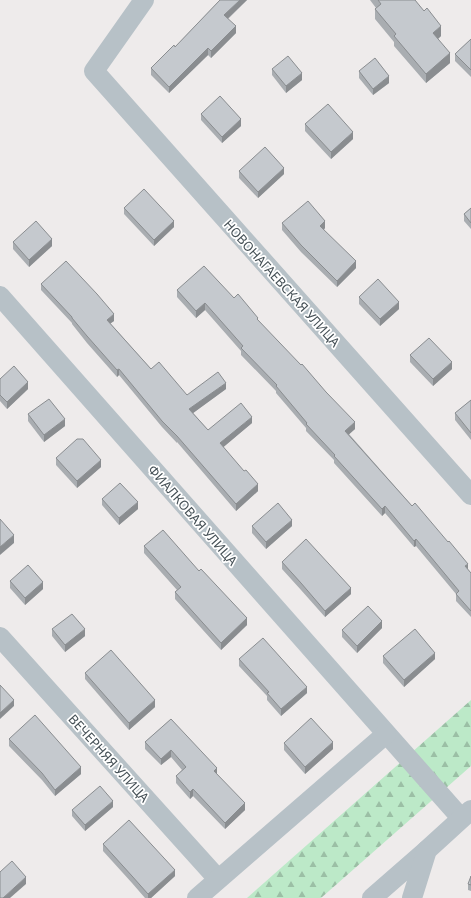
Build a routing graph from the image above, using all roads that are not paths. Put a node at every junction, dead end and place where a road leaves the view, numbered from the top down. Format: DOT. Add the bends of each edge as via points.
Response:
graph roads {
  1 [pos="144,0"];
  2 [pos="0,296"];
  3 [pos="471,495"];
  4 [pos="0,637"];
  5 [pos="386,734"];
  6 [pos="466,814"];
  7 [pos="427,850"];
  8 [pos="218,879"];
  9 [pos="196,898"];
  10 [pos="372,898"];
  11 [pos="412,898"];
  1 -- 3 [label="street, НОВОНАГАЕВСКАЯ УЛИЦА" via="94,71"];
  2 -- 5 [label="street, ФИАЛКОВАЯ УЛИЦА"];
  4 -- 8 [label="street, ВЕЧЕРНЯЯ УЛИЦА"];
  5 -- 6 [label="street, ФИАЛКОВАЯ УЛИЦА"];
  5 -- 8 [label="street"];
  6 -- 7 [label="street"];
  7 -- 10 [label="street"];
  7 -- 11 [label="street"];
  8 -- 9 [label="street"];
}
